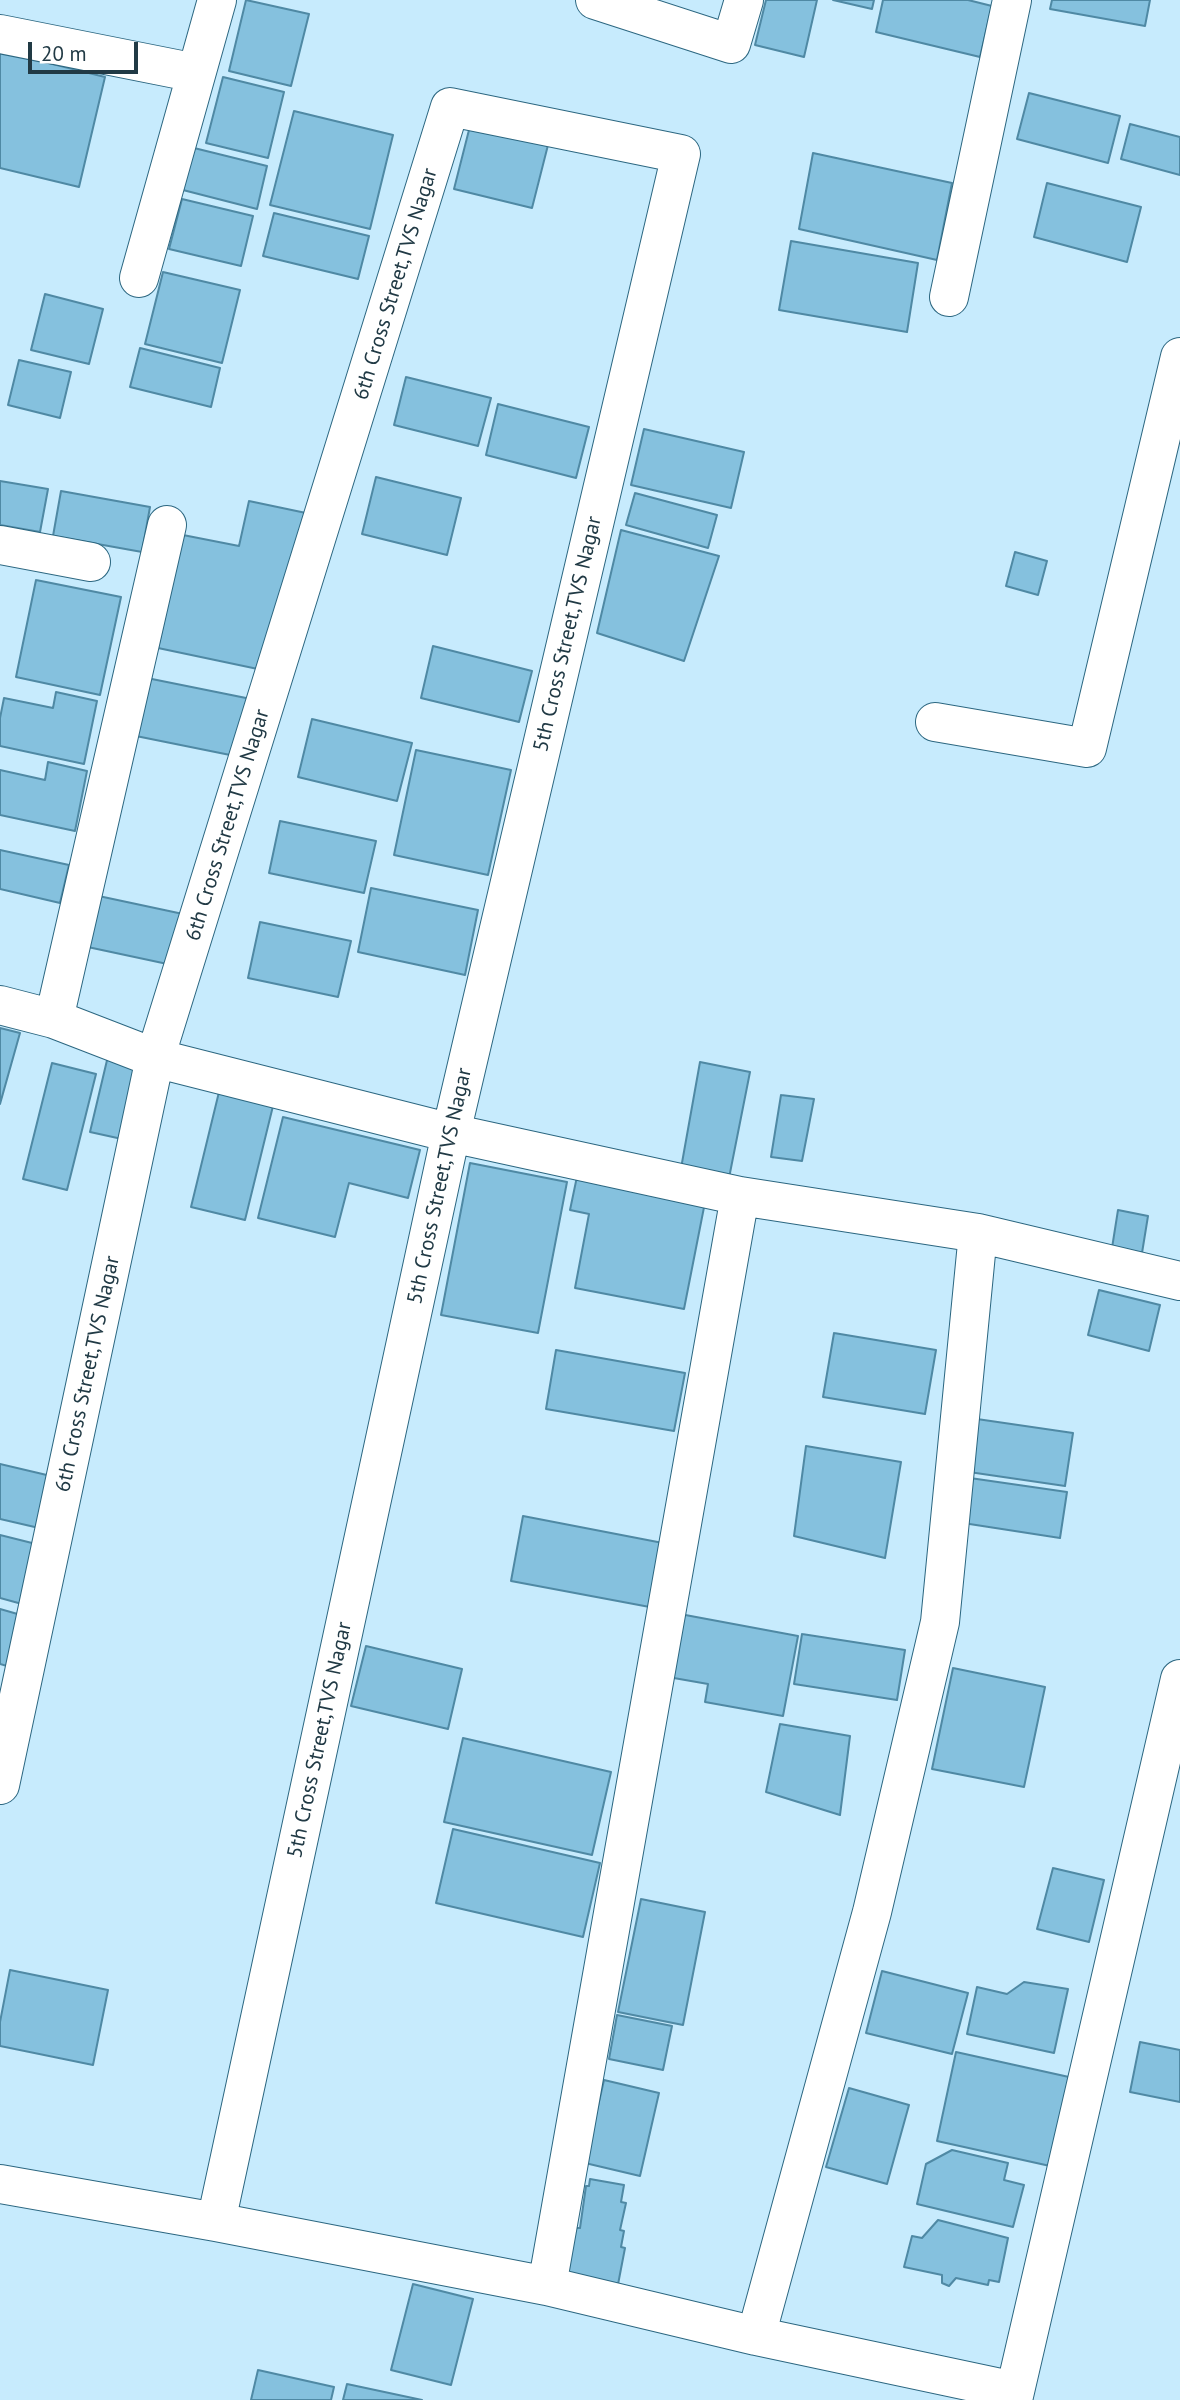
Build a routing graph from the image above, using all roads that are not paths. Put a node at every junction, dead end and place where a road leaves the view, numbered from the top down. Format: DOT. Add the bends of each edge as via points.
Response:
graph roads {
  1 [pos="217,0"];
  2 [pos="595,0"];
  3 [pos="744,0"];
  4 [pos="1012,0"];
  5 [pos="0,34"];
  6 [pos="196,73"];
  7 [pos="681,154"];
  8 [pos="139,278"];
  9 [pos="948,297"];
  10 [pos="1180,357"];
  11 [pos="167,525"];
  12 [pos="0,545"];
  13 [pos="91,562"];
  14 [pos="935,722"];
  15 [pos="0,1005"];
  16 [pos="54,1019"];
  17 [pos="155,1058"];
  18 [pos="451,1133"];
  19 [pos="740,1196"];
  20 [pos="978,1233"];
  21 [pos="1180,1280"];
  22 [pos="1180,1679"];
  23 [pos="0,1786"];
  24 [pos="0,2184"];
  25 [pos="216,2221"];
  26 [pos="547,2286"];
  27 [pos="755,2336"];
  28 [pos="1014,2396"];
  1 -- 6 [label="street"];
  2 -- 3 [label="street" via="731,44"];
  4 -- 9 [label="street"];
  5 -- 6 [label="street"];
  6 -- 8 [label="street"];
  7 -- 17 [label="street, 6th Cross Street,TVS Nagar" via="450,107"];
  7 -- 18 [label="street, 5th Cross Street,TVS Nagar"];
  10 -- 14 [label="street" via="1087,748"];
  11 -- 16 [label="street"];
  12 -- 13 [label="street"];
  15 -- 16 [label="street"];
  16 -- 17 [label="street"];
  17 -- 18 [label="street"];
  17 -- 23 [label="street, 6th Cross Street,TVS Nagar"];
  18 -- 19 [label="street"];
  18 -- 25 [label="street, 5th Cross Street,TVS Nagar"];
  19 -- 20 [label="street"];
  19 -- 26 [label="street"];
  20 -- 21 [label="street"];
  20 -- 27 [label="street" via="940,1622 872,1912"];
  22 -- 28 [label="street"];
  24 -- 25 [label="street"];
  25 -- 26 [label="street"];
  26 -- 27 [label="street"];
  27 -- 28 [label="street"];
}
